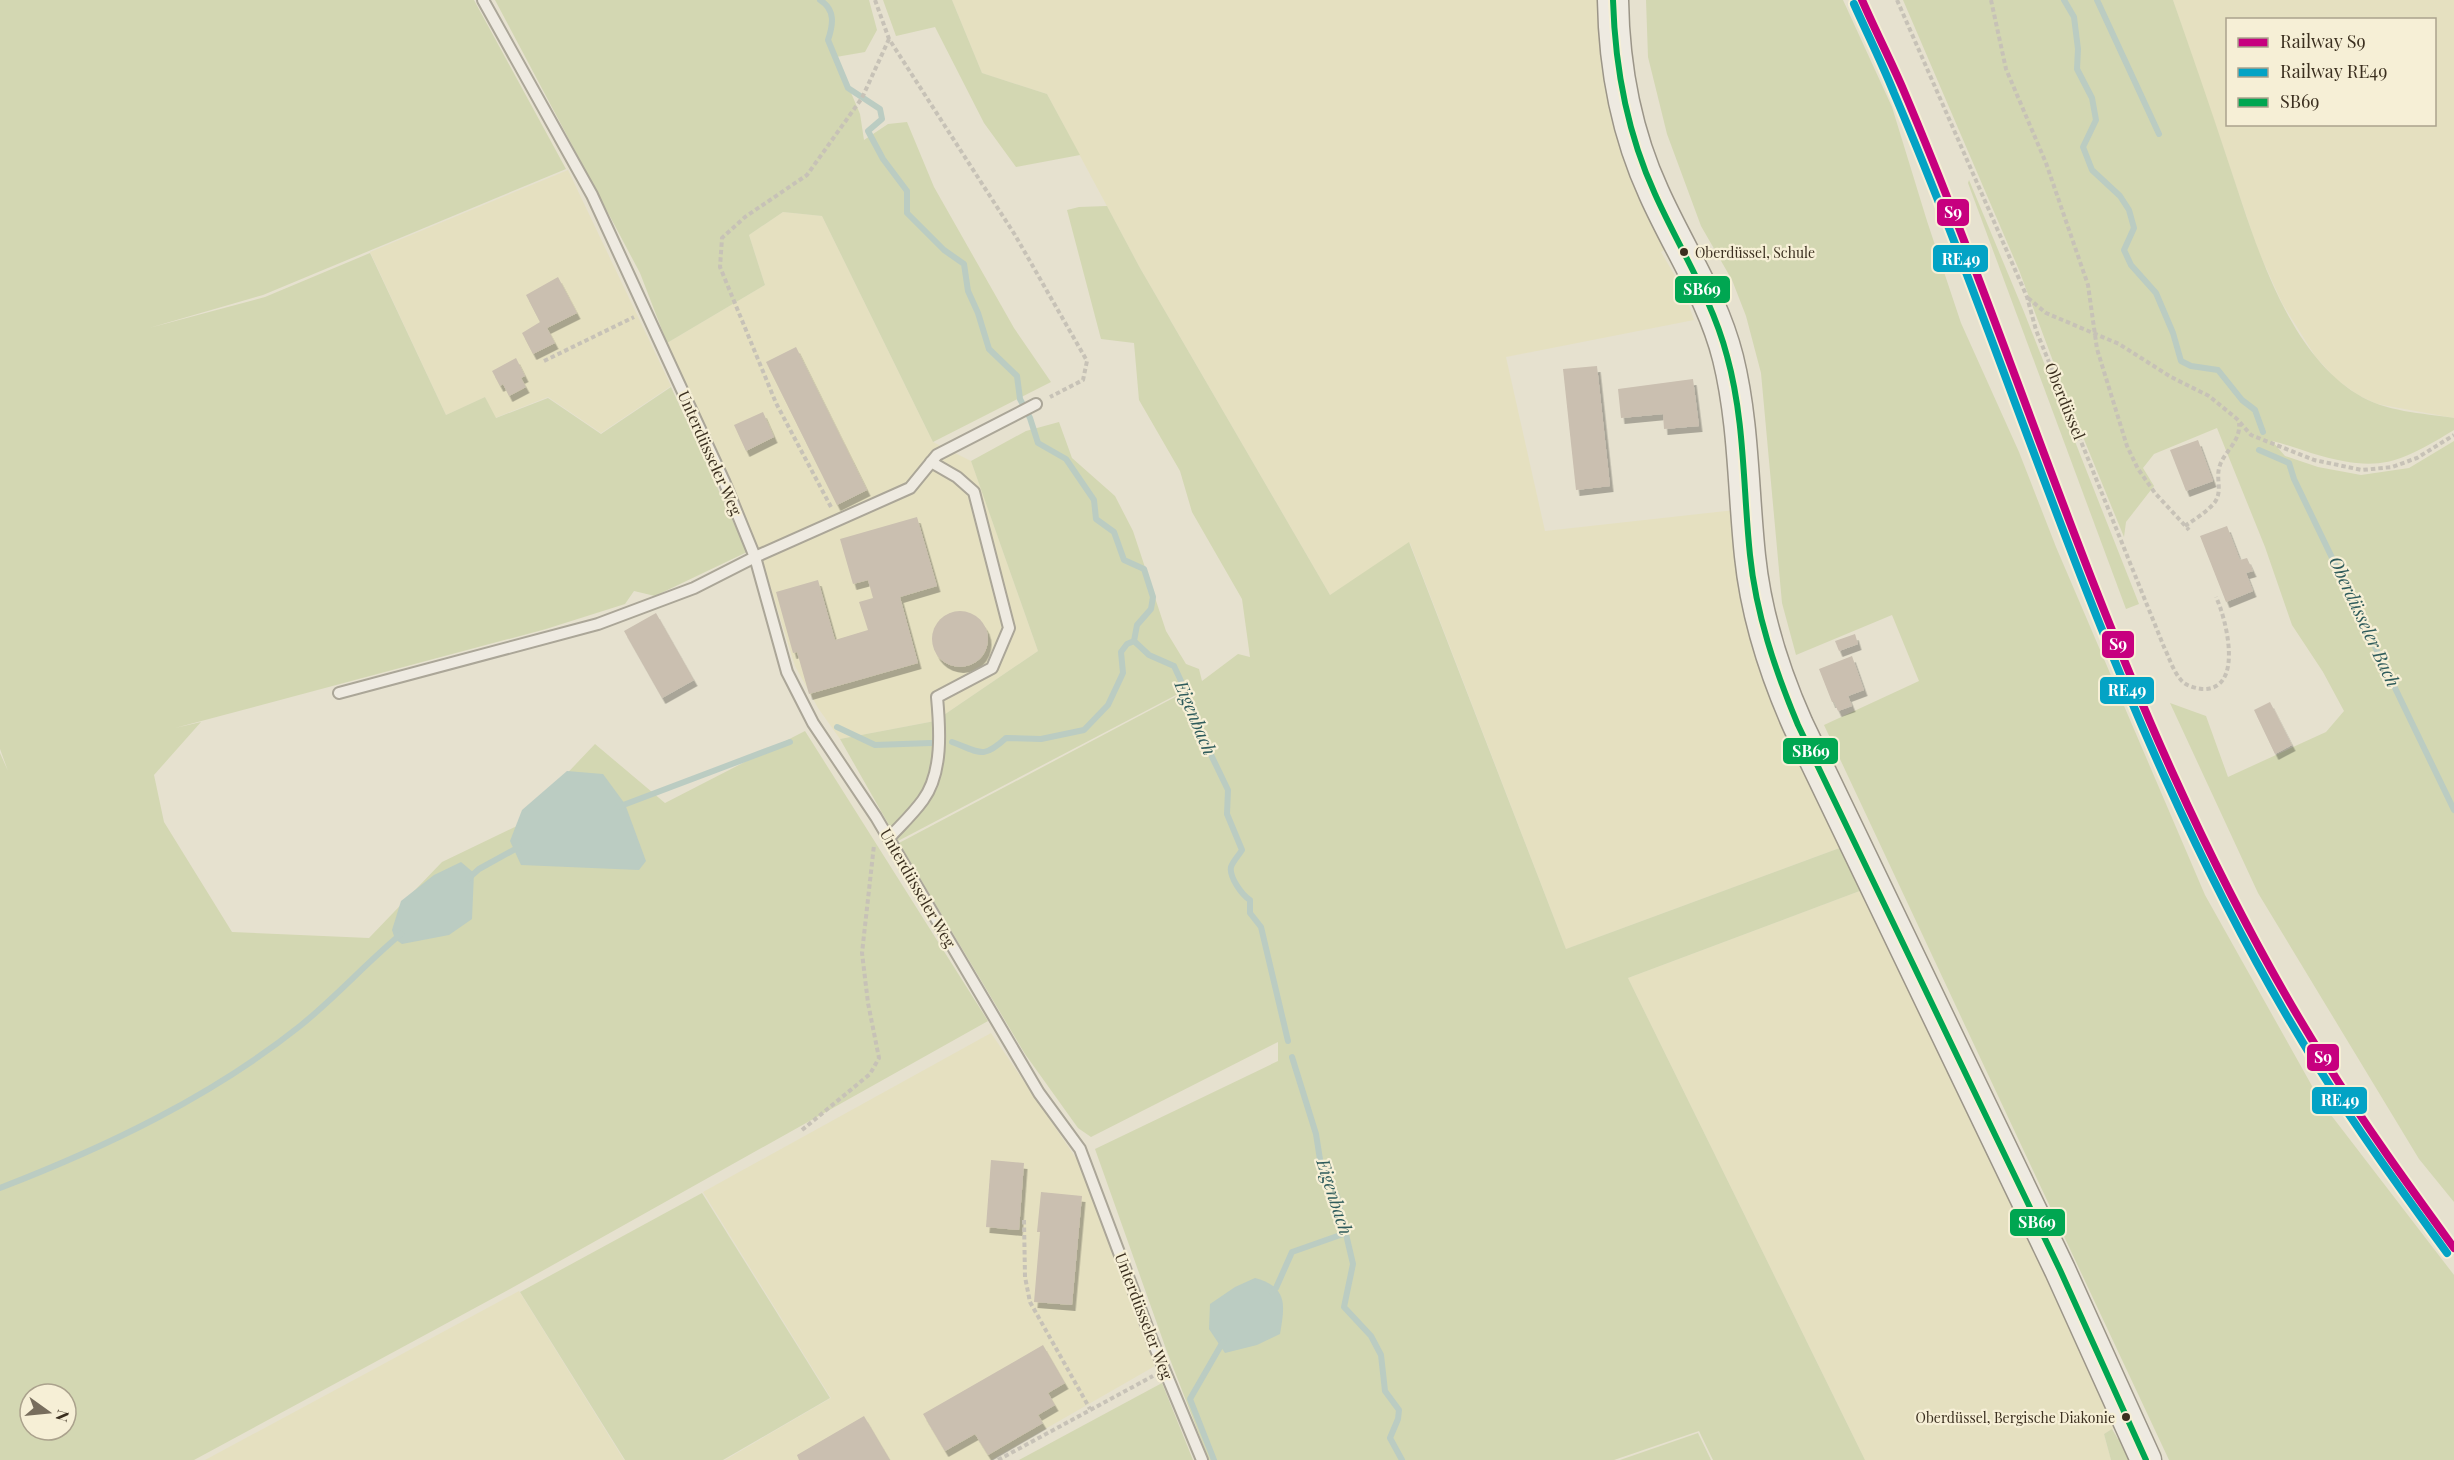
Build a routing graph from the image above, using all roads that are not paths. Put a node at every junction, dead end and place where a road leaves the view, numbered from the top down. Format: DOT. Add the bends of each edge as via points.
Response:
graph roads {
  1 [pos="483,0"];
  2 [pos="1613,0"];
  3 [pos="1036,404"];
  4 [pos="931,462"];
  5 [pos="755,557"];
  6 [pos="339,693"];
  7 [pos="889,838"];
  8 [pos="1202,1460"];
  9 [pos="2146,1460"];
  1 -- 5 [label="lane, Unterdüsseler Weg" via="591,195 724,481"];
  2 -- 9 [label="street" via="1621,91 1640,159 1711,303 1729,359 1742,445 1754,586 1778,677"];
  3 -- 4 [label="lane" via="937,455"];
  4 -- 5 [label="lane" via="910,488"];
  4 -- 7 [label="lane" via="974,492 1009,628 992,668 937,697 935,775 924,799"];
  5 -- 6 [label="lane" via="694,588 598,624"];
  5 -- 7 [label="lane, Unterdüsseler Weg" via="787,672 813,723"];
  7 -- 8 [label="lane, Unterdüsseler Weg" via="1039,1093 1080,1149"];
}
